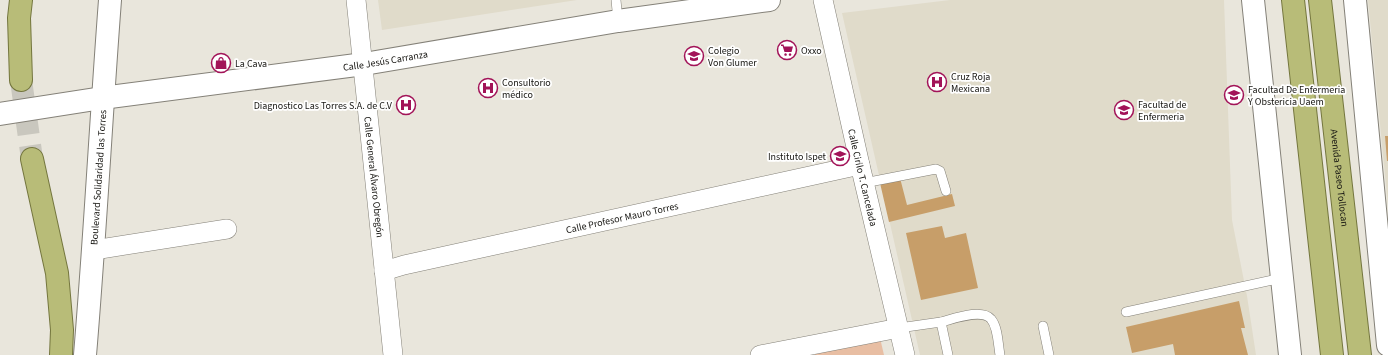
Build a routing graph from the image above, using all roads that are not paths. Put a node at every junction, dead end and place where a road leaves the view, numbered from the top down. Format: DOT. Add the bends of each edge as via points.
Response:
graph roads {
  1 [pos="21,0"];
  2 [pos="110,0"];
  3 [pos="356,0"];
  4 [pos="769,0"];
  5 [pos="824,0"];
  6 [pos="1253,0"];
  7 [pos="1294,0"];
  8 [pos="1320,0"];
  9 [pos="1355,0"];
  10 [pos="721,3"];
  11 [pos="617,10"];
  12 [pos="364,64"];
  13 [pos="21,80"];
  14 [pos="102,98"];
  15 [pos="0,114"];
  16 [pos="32,159"];
  17 [pos="862,174"];
  18 [pos="946,191"];
  19 [pos="227,229"];
  20 [pos="94,250"];
  21 [pos="384,271"];
  22 [pos="1282,278"];
  23 [pos="1386,292"];
  24 [pos="1126,312"];
  25 [pos="941,322"];
  26 [pos="1044,326"];
  27 [pos="900,328"];
  28 [pos="1388,345"];
  29 [pos="61,355"];
  30 [pos="86,355"];
  31 [pos="393,355"];
  32 [pos="760,355"];
  33 [pos="905,355"];
  34 [pos="948,355"];
  35 [pos="1000,355"];
  36 [pos="1049,355"];
  37 [pos="1290,355"];
  38 [pos="1332,355"];
  39 [pos="1360,355"];
  1 -- 13 [label="highway"];
  2 -- 14 [label="main road, Boulevard Solidaridad las Torres"];
  3 -- 12 [label="street, Calle General Álvaro Obregón"];
  4 -- 10 [label="main road, Calle Jesús Carranza"];
  5 -- 17 [label="street, Calle Cirilo T. Cancelada"];
  6 -- 22 [label="main road"];
  7 -- 38 [label="highway"];
  8 -- 39 [label="highway, Avenida Paseo Tollocan"];
  9 -- 23 [label="main road"];
  10 -- 11 [label="main road, Calle Jesús Carranza"];
  11 -- 12 [label="main road, Calle Jesús Carranza"];
  12 -- 14 [label="main road, Calle Jesús Carranza"];
  12 -- 21 [label="street, Calle General Álvaro Obregón"];
  14 -- 15 [label="main road, Calle Jesús Carranza"];
  14 -- 20 [label="main road, Boulevard Solidaridad las Torres"];
  16 -- 29 [label="highway" via="57,273 62,323"];
  17 -- 18 [label="lane" via="936,169 940,171"];
  17 -- 21 [label="street, Calle Profesor Mauro Torres"];
  17 -- 27 [label="street, Calle Cirilo T. Cancelada"];
  19 -- 20 [label="street"];
  20 -- 30 [label="main road, Boulevard Solidaridad las Torres"];
  21 -- 31 [label="street, Calle General Álvaro Obregón"];
  22 -- 24 [label="lane"];
  22 -- 37 [label="main road"];
  23 -- 28 [label="main road"];
  25 -- 27 [label="lane"];
  25 -- 34 [label="lane"];
  25 -- 35 [label="lane" via="986,314 992,320"];
  26 -- 36 [label="lane"];
  27 -- 32 [label="street"];
  27 -- 33 [label="street, Calle Cirilo T. Cancelada"];
}
